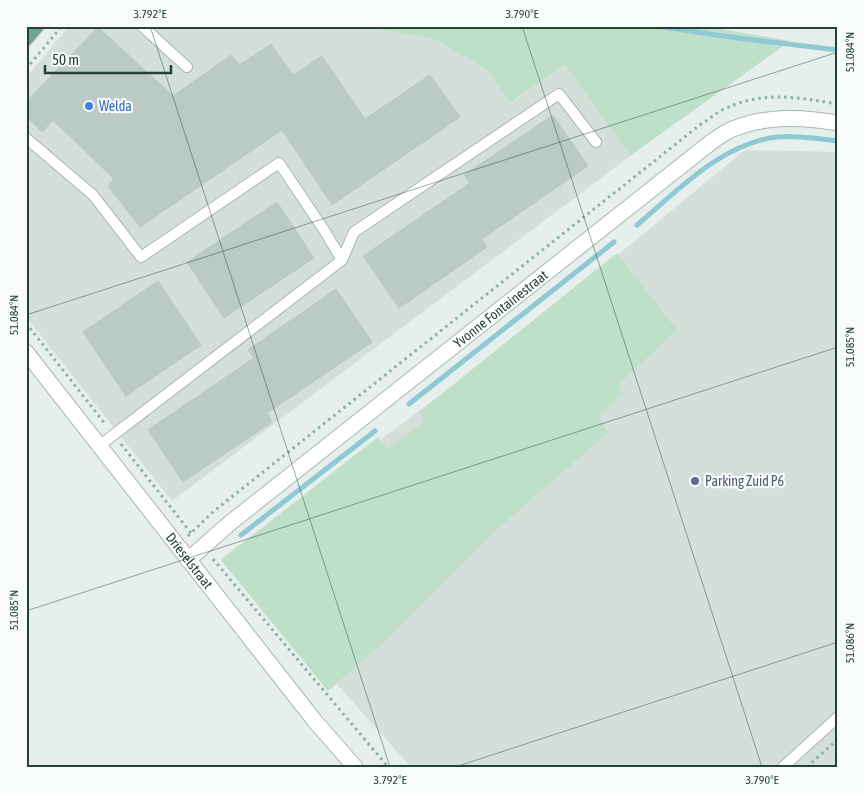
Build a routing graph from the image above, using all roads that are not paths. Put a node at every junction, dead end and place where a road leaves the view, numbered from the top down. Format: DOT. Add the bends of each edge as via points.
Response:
graph roads {
  1 [pos="36,26"];
  2 [pos="142,26"];
  3 [pos="26,38"];
  4 [pos="187,67"];
  5 [pos="838,123"];
  6 [pos="26,138"];
  7 [pos="596,142"];
  8 [pos="342,260"];
  9 [pos="26,352"];
  10 [pos="99,446"];
  11 [pos="188,560"];
  12 [pos="838,717"];
  13 [pos="355,767"];
  14 [pos="783,767"];
  1 -- 3 [label="main road"];
  2 -- 4 [label="lane"];
  5 -- 11 [label="street, Yvonne Fontainestraat" via="782,118 755,122 732,129 710,143"];
  6 -- 8 [label="lane" via="93,195 141,257 279,163"];
  7 -- 8 [label="lane" via="560,94 354,232"];
  8 -- 10 [label="lane"];
  9 -- 10 [label="street, Drieselstraat"];
  10 -- 11 [label="street, Drieselstraat"];
  11 -- 13 [label="street, Drieselstraat"];
  12 -- 14 [label="lane"];
}
